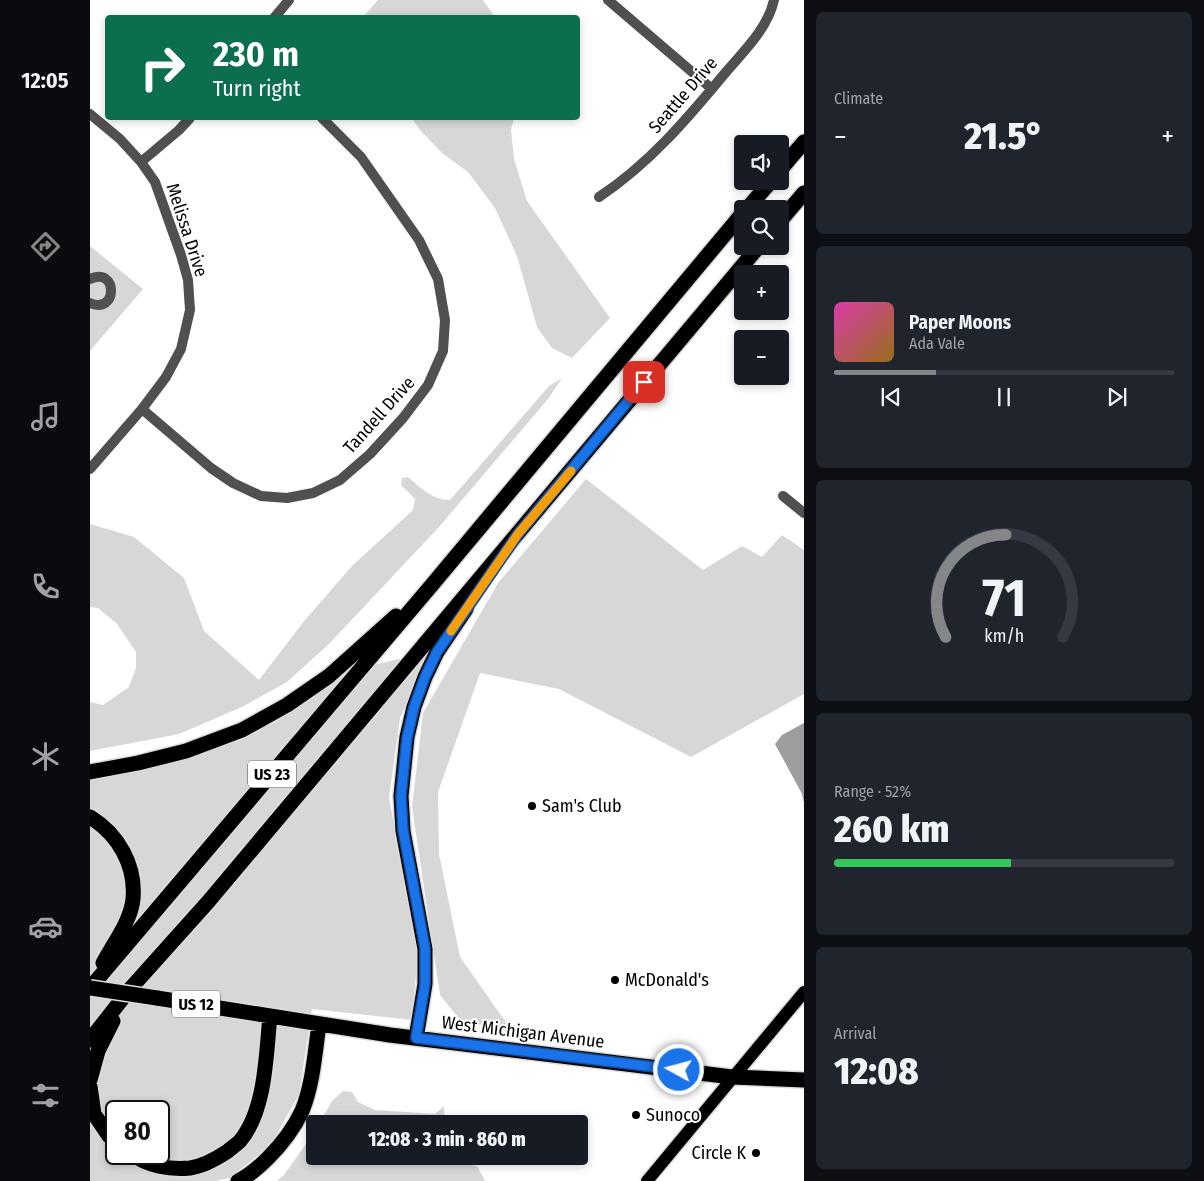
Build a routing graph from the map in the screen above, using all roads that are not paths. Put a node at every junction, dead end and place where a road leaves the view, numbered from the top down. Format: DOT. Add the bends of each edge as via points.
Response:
graph roads {
  1 [pos="289,0"];
  2 [pos="608,0"];
  3 [pos="774,0"];
  4 [pos="276,15"];
  5 [pos="712,89"];
  6 [pos="90,114"];
  7 [pos="188,120"];
  8 [pos="324,120"];
  9 [pos="804,142"];
  10 [pos="789,160"];
  11 [pos="141,162"];
  12 [pos="763,190"];
  13 [pos="804,193"];
  14 [pos="599,197"];
  15 [pos="754,200"];
  16 [pos="789,210"];
  17 [pos="734,224"];
  18 [pos="751,255"];
  19 [pos="90,278"];
  20 [pos="90,303"];
  21 [pos="142,409"];
  22 [pos="90,469"];
  23 [pos="783,496"];
  24 [pos="804,513"];
  25 [pos="518,534"];
  26 [pos="431,586"];
  27 [pos="90,772"];
  28 [pos="90,817"];
  29 [pos="90,987"];
  30 [pos="130,989"];
  31 [pos="804,992"];
  32 [pos="270,1016"];
  33 [pos="319,1024"];
  34 [pos="416,1038"];
  35 [pos="90,1040"];
  36 [pos="732,1077"];
  37 [pos="90,1080"];
  38 [pos="804,1080"];
  39 [pos="90,1086"];
  40 [pos="105,1130"];
  41 [pos="157,1165"];
  42 [pos="238,1181"];
  43 [pos="647,1181"];
  1 -- 4 [label="street"];
  2 -- 5 [label="street"];
  3 -- 5 [label="street, Seattle Drive" via="772,11 758,32"];
  5 -- 14 [label="street, Seattle Drive" via="655,151"];
  6 -- 11 [label="street, Melissa Drive"];
  7 -- 11 [label="street"];
  8 -- 21 [label="street, Tandell Drive" via="361,157 419,240 438,279 446,320 444,344 428,385 370,454 340,480 313,493 287,498 261,496 233,483"];
  9 -- 10 [label="highway"];
  11 -- 21 [label="street, Melissa Drive" via="155,182 181,255 188,280 190,310 181,349 166,377"];
  12 -- 15 [label="highway"];
  13 -- 16 [label="highway"];
  17 -- 26 [label="highway, US 23"];
  18 -- 25 [label="highway, US 23"];
  19 -- 20 [label="street" via="104,278 112,294 107,302 99,305"];
  21 -- 22 [label="street, Melissa Drive"];
  23 -- 24 [label="street"];
  25 -- 30 [label="highway, US 23" via="208,902"];
  25 -- 34 [label="highway" via="437,652 414,707 407,738 401,796 403,830 425,948 425,984"];
  26 -- 27 [label="highway" via="329,676 288,705 242,730 186,751"];
  26 -- 29 [label="highway, US 23"];
  28 -- 29 [label="highway" via="108,830 128,861 133,900 123,928"];
  29 -- 32 [label="highway, West Michigan Avenue / US 12, bridge"];
  30 -- 35 [label="highway, US 23"];
  30 -- 37 [label="highway" via="98,1051"];
  31 -- 36 [label="main road"];
  32 -- 33 [label="highway, West Michigan Avenue / US 12"];
  32 -- 41 [label="highway" via="257,1108 239,1142 200,1166 166,1168"];
  33 -- 34 [label="highway, West Michigan Avenue / US 12"];
  33 -- 42 [label="highway" via="302,1110 277,1149 261,1166"];
  34 -- 36 [label="highway, West Michigan Avenue / US 12"];
  36 -- 38 [label="highway, West Michigan Avenue / US 12"];
  36 -- 43 [label="main road"];
  39 -- 40 [label="highway" via="94,1114"];
}
